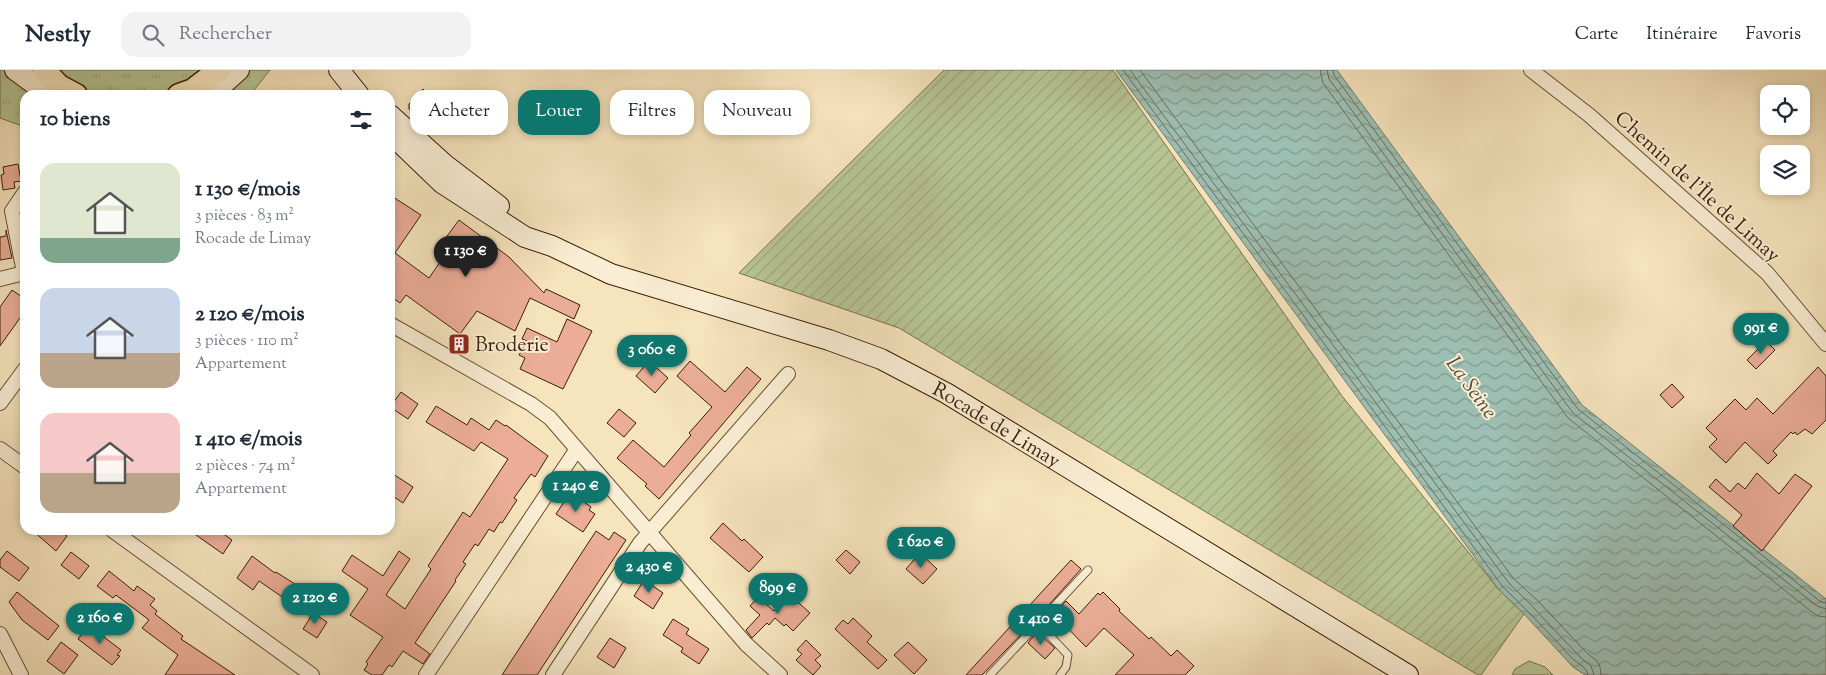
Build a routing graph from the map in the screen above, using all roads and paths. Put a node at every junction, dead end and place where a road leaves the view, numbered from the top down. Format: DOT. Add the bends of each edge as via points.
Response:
graph roads {
  1 [pos="15,70"];
  2 [pos="44,70"];
  3 [pos="219,70"];
  4 [pos="239,70"];
  5 [pos="339,70"];
  6 [pos="356,70"];
  7 [pos="1531,70"];
  8 [pos="42,90"];
  9 [pos="67,90"];
  10 [pos="193,90"];
  11 [pos="217,90"];
  12 [pos="355,90"];
  13 [pos="371,90"];
  14 [pos="395,120"];
  15 [pos="395,138"];
  16 [pos="20,199"];
  17 [pos="552,246"];
  18 [pos="20,249"];
  19 [pos="20,274"];
  20 [pos="0,279"];
  21 [pos="395,327"];
  22 [pos="1826,344"];
  23 [pos="788,374"];
  24 [pos="20,376"];
  25 [pos="0,403"];
  26 [pos="0,449"];
  27 [pos="577,449"];
  28 [pos="20,463"];
  29 [pos="651,533"];
  30 [pos="119,535"];
  31 [pos="1088,570"];
  32 [pos="1039,624"];
  33 [pos="0,634"];
  34 [pos="21,675"];
  35 [pos="312,675"];
  36 [pos="426,675"];
  37 [pos="553,675"];
  38 [pos="780,675"];
  39 [pos="990,675"];
  40 [pos="1060,675"];
  41 [pos="1408,675"];
  1 -- 8 [label="main road"];
  2 -- 9 [label="main road"];
  3 -- 10 [label="main road"];
  4 -- 11 [label="main road"];
  5 -- 12 [label="main road"];
  6 -- 13 [label="main road"];
  7 -- 22 [label="street, Chemin de l'Île de Limay" via="1589,115 1767,273"];
  14 -- 17 [label="main road, Rocade de Limay" via="444,164 534,229"];
  15 -- 17 [label="main road, Rocade de Limay" via="442,183 525,237"];
  16 -- 18 [label="street" via="12,211"];
  17 -- 41 [label="main road, Rocade de Limay" via="611,274 829,340 881,359 946,393"];
  19 -- 20 [label="street"];
  21 -- 27 [label="street" via="531,404 550,418"];
  23 -- 29 [label="street"];
  24 -- 25 [label="street"];
  26 -- 28 [label="street"];
  27 -- 29 [label="street"];
  27 -- 36 [label="street"];
  29 -- 37 [label="street" via="640,543"];
  29 -- 38 [label="street" via="746,644"];
  30 -- 35 [label="street"];
  31 -- 32 [label="lane"];
  32 -- 39 [label="lane"];
  32 -- 40 [label="lane" via="1068,655 1066,667"];
  33 -- 34 [label="street"];
}
